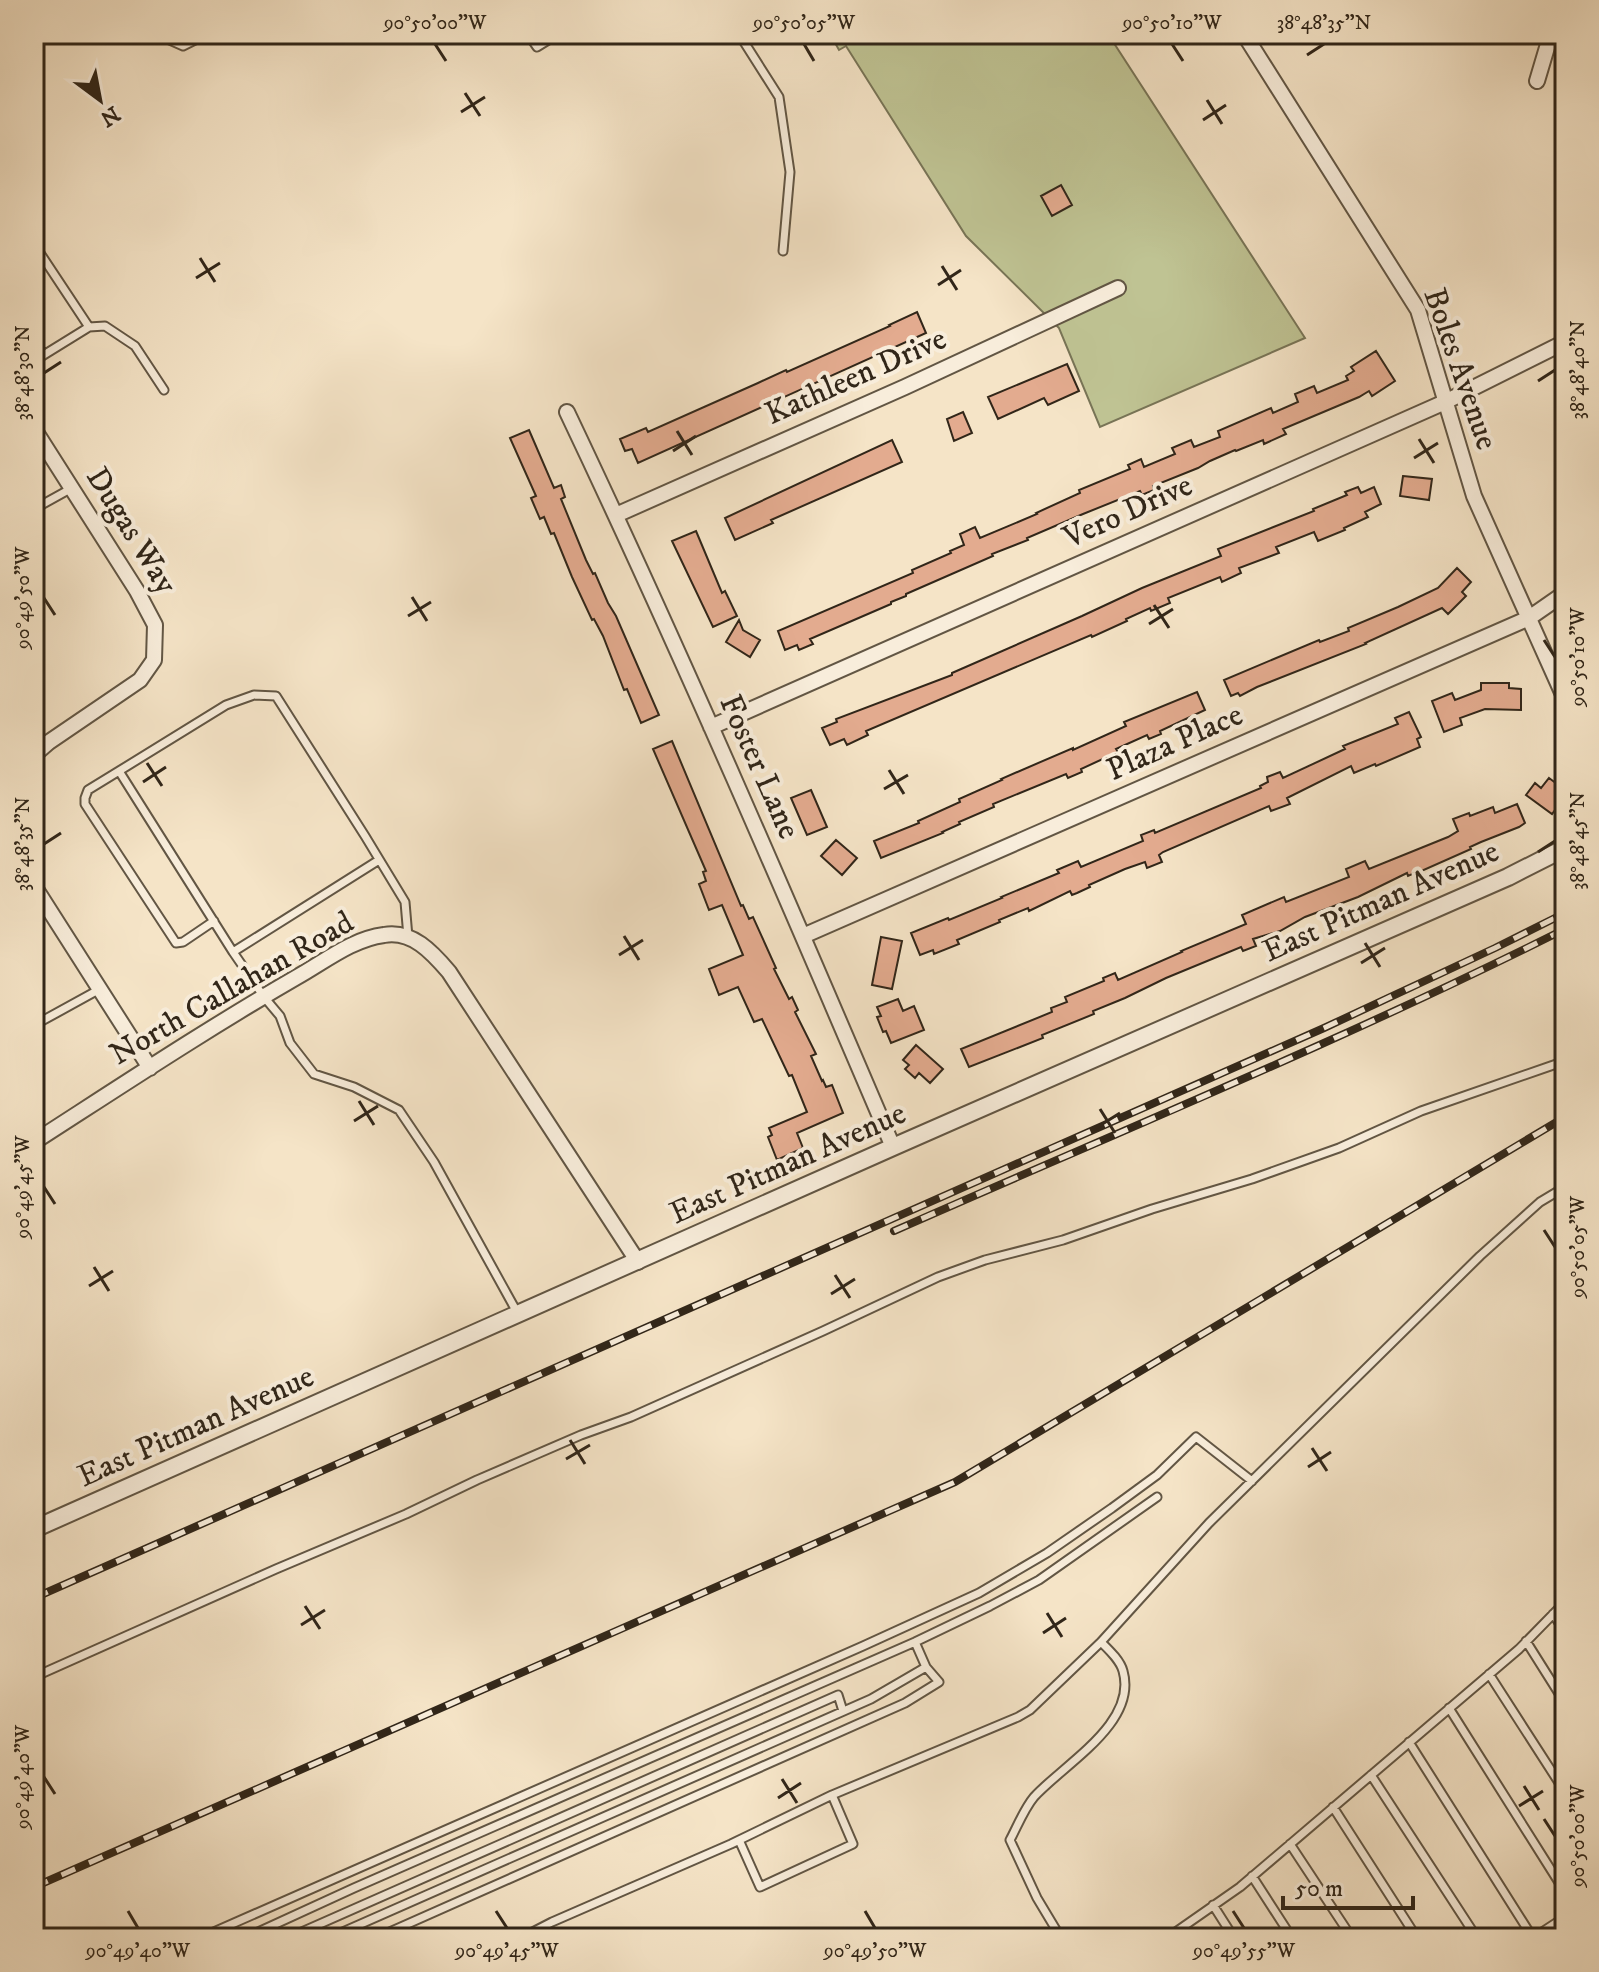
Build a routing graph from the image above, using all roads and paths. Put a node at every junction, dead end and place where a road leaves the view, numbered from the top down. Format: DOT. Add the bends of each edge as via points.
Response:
graph roads {
  1 [pos="163,34"];
  2 [pos="207,34"];
  3 [pos="528,34"];
  4 [pos="558,34"];
  5 [pos="739,34"];
  6 [pos="1244,34"];
  7 [pos="1551,34"];
  8 [pos="1537,81"];
  9 [pos="34,244"];
  10 [pos="783,251"];
  11 [pos="1118,288"];
  12 [pos="89,327"];
  13 [pos="34,340"];
  14 [pos="1565,342"];
  15 [pos="44,355"];
  16 [pos="34,361"];
  17 [pos="164,390"];
  18 [pos="1445,402"];
  19 [pos="567,412"];
  20 [pos="34,429"];
  21 [pos="72,488"];
  22 [pos="34,509"];
  23 [pos="616,515"];
  24 [pos="1565,593"];
  25 [pos="1529,618"];
  26 [pos="1565,699"];
  27 [pos="711,727"];
  28 [pos="34,755"];
  29 [pos="119,771"];
  30 [pos="1565,848"];
  31 [pos="379,860"];
  32 [pos="34,886"];
  33 [pos="214,921"];
  34 [pos="803,936"];
  35 [pos="408,937"];
  36 [pos="233,952"];
  37 [pos="100,989"];
  38 [pos="264,997"];
  39 [pos="34,1013"];
  40 [pos="1565,1061"];
  41 [pos="150,1068"];
  42 [pos="34,1142"];
  43 [pos="893,1147"];
  44 [pos="1565,1187"];
  45 [pos="638,1262"];
  46 [pos="518,1315"];
  47 [pos="1252,1481"];
  48 [pos="1157,1497"];
  49 [pos="34,1529"];
  50 [pos="1565,1602"];
  51 [pos="1553,1614"];
  52 [pos="1565,1632"];
  53 [pos="1526,1641"];
  54 [pos="915,1642"];
  55 [pos="1101,1642"];
  56 [pos="926,1667"];
  57 [pos="1489,1674"];
  58 [pos="34,1677"];
  59 [pos="1565,1703"];
  60 [pos="1449,1708"];
  61 [pos="843,1711"];
  62 [pos="1409,1742"];
  63 [pos="1371,1775"];
  64 [pos="1565,1792"];
  65 [pos="832,1795"];
  66 [pos="1333,1807"];
  67 [pos="739,1840"];
  68 [pos="1290,1844"];
  69 [pos="1252,1876"];
  70 [pos="1565,1892"];
  71 [pos="1213,1905"];
  72 [pos="1565,1917"];
  73 [pos="200,1938"];
  74 [pos="245,1938"];
  75 [pos="288,1938"];
  76 [pos="329,1938"];
  77 [pos="376,1938"];
  78 [pos="521,1938"];
  79 [pos="1061,1938"];
  80 [pos="1167,1938"];
  81 [pos="1234,1938"];
  82 [pos="1292,1938"];
  83 [pos="1352,1938"];
  84 [pos="1417,1938"];
  85 [pos="1477,1938"];
  1 -- 2 [label="lane" via="183,46"];
  3 -- 4 [label="lane" via="537,47"];
  5 -- 10 [label="lane" via="779,97 790,172"];
  6 -- 18 [label="street, Boles Avenue" via="1418,310"];
  7 -- 8 [label="street"];
  9 -- 12 [label="lane"];
  11 -- 23 [label="street, Kathleen Drive"];
  12 -- 15 [label="lane"];
  12 -- 17 [label="lane" via="105,326 135,346"];
  13 -- 15 [label="lane"];
  14 -- 18 [label="street, Vero Drive"];
  15 -- 16 [label="lane"];
  18 -- 25 [label="street, Boles Avenue" via="1474,496"];
  18 -- 27 [label="street, Vero Drive"];
  19 -- 23 [label="street, Foster Lane"];
  20 -- 21 [label="street, Dugas Way"];
  21 -- 22 [label="lane"];
  21 -- 28 [label="street, Dugas Way" via="155,625 154,660 140,680"];
  23 -- 27 [label="street, Foster Lane"];
  24 -- 25 [label="street, Plaza Place"];
  25 -- 26 [label="street, Boles Avenue"];
  25 -- 34 [label="street, Plaza Place"];
  27 -- 34 [label="street, Foster Lane"];
  29 -- 31 [label="lane" via="226,705 254,695 276,696"];
  29 -- 33 [label="lane"];
  29 -- 33 [label="lane" via="88,790 85,804 176,943"];
  30 -- 43 [label="street, East Pitman Avenue"];
  31 -- 35 [label="lane" via="405,902"];
  31 -- 36 [label="lane"];
  32 -- 37 [label="street"];
  33 -- 36 [label="lane"];
  34 -- 43 [label="street, Foster Lane"];
  35 -- 38 [label="street, North Callahan Road" via="386,934 360,941"];
  35 -- 45 [label="street, North Callahan Road" via="449,972"];
  36 -- 38 [label="lane"];
  37 -- 39 [label="lane" via="40,1022"];
  37 -- 41 [label="street"];
  38 -- 41 [label="street, North Callahan Road"];
  38 -- 46 [label="lane" via="314,1074 399,1110 434,1162"];
  40 -- 58 [label="lane" via="1421,1111 1252,1179 938,1277"];
  41 -- 42 [label="street, North Callahan Road"];
  43 -- 45 [label="street, East Pitman Avenue"];
  44 -- 47 [label="lane" via="1540,1202 1480,1256"];
  45 -- 46 [label="street, East Pitman Avenue"];
  46 -- 49 [label="street, East Pitman Avenue"];
  47 -- 55 [label="lane"];
  47 -- 73 [label="lane" via="1196,1437 1112,1508 979,1593"];
  48 -- 54 [label="lane" via="1039,1580"];
  50 -- 51 [label="lane"];
  51 -- 52 [label="lane"];
  51 -- 53 [label="lane"];
  53 -- 57 [label="lane"];
  53 -- 59 [label="lane"];
  54 -- 56 [label="lane"];
  54 -- 74 [label="lane"];
  55 -- 65 [label="lane" via="1018,1717"];
  55 -- 79 [label="lane" via="1123,1670 1123,1704 1113,1723 1033,1799 1010,1840"];
  56 -- 61 [label="lane"];
  56 -- 77 [label="lane" via="939,1682 905,1703"];
  57 -- 60 [label="lane"];
  57 -- 64 [label="lane"];
  60 -- 62 [label="lane"];
  60 -- 70 [label="lane"];
  61 -- 75 [label="lane" via="838,1695"];
  61 -- 76 [label="lane"];
  62 -- 63 [label="lane"];
  62 -- 72 [label="lane" via="1533,1938"];
  63 -- 66 [label="lane"];
  63 -- 85 [label="lane"];
  65 -- 67 [label="lane"];
  65 -- 67 [label="lane" via="853,1844 760,1887"];
  66 -- 68 [label="lane"];
  66 -- 84 [label="lane"];
  67 -- 78 [label="lane"];
  68 -- 69 [label="lane"];
  68 -- 83 [label="lane"];
  69 -- 71 [label="lane"];
  69 -- 82 [label="lane"];
  71 -- 80 [label="lane"];
  71 -- 81 [label="lane"];
}
